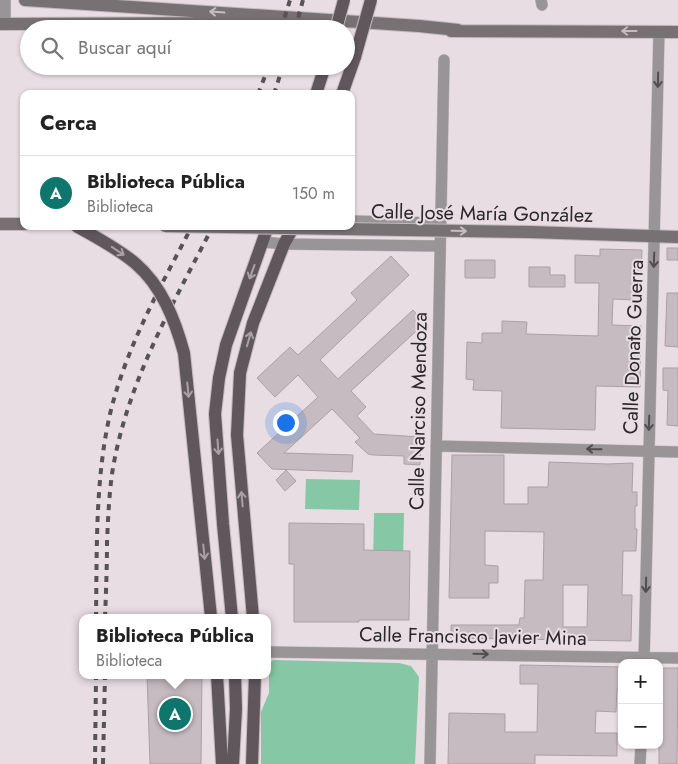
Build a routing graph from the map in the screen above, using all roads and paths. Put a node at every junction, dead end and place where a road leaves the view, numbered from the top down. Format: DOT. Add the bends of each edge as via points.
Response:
graph roads {
  1 [pos="5,0"];
  2 [pos="25,0"];
  3 [pos="344,0"];
  4 [pos="371,0"];
  5 [pos="332,20"];
  6 [pos="338,20"];
  7 [pos="355,21"];
  8 [pos="3,24"];
  9 [pos="20,24"];
  10 [pos="355,29"];
  11 [pos="458,30"];
  12 [pos="659,32"];
  13 [pos="678,32"];
  14 [pos="355,57"];
  15 [pos="444,60"];
  16 [pos="322,75"];
  17 [pos="349,75"];
  18 [pos="317,90"];
  19 [pos="343,90"];
  20 [pos="355,221"];
  21 [pos="440,223"];
  22 [pos="0,224"];
  23 [pos="20,224"];
  24 [pos="355,229"];
  25 [pos="83,230"];
  26 [pos="266,230"];
  27 [pos="292,230"];
  28 [pos="655,236"];
  29 [pos="678,237"];
  30 [pos="262,242"];
  31 [pos="284,244"];
  32 [pos="440,246"];
  33 [pos="215,414"];
  34 [pos="237,414"];
  35 [pos="436,446"];
  36 [pos="648,451"];
  37 [pos="678,452"];
  38 [pos="211,614"];
  39 [pos="232,614"];
  40 [pos="252,614"];
  41 [pos="271,652"];
  42 [pos="432,654"];
  43 [pos="678,658"];
  44 [pos="618,659"];
  45 [pos="644,659"];
  46 [pos="661,659"];
  47 [pos="217,679"];
  48 [pos="236,679"];
  49 [pos="255,679"];
  50 [pos="641,749"];
  51 [pos="222,764"];
  52 [pos="233,764"];
  53 [pos="252,764"];
  54 [pos="430,764"];
  55 [pos="640,764"];
  1 -- 8 [label="street"];
  5 -- 2 [label="main road, one-way"];
  3 -- 6 [label="main road, bridge"];
  4 -- 14 [label="main road, bridge"];
  11 -- 7 [label="main road, one-way"];
  8 -- 9 [label="main road"];
  10 -- 11 [label="main road"];
  12 -- 11 [label="main road, one-way"];
  12 -- 13 [label="main road"];
  12 -- 28 [label="street, Calle Donato Guerra, one-way"];
  15 -- 21 [label="street, Calle Narciso Mendoza"];
  16 -- 18 [label="main road"];
  17 -- 19 [label="main road, bridge"];
  20 -- 21 [label="street"];
  21 -- 32 [label="street, Calle Narciso Mendoza"];
  22 -- 23 [label="main road"];
  24 -- 28 [label="main road, Calle José María González, one-way, bridge"];
  25 -- 38 [label="main road, one-way, bridge" via="135,263 158,290 177,329 184,353"];
  26 -- 30 [label="main road"];
  27 -- 31 [label="main road"];
  28 -- 29 [label="main road, Calle José María González"];
  28 -- 36 [label="street, Calle Donato Guerra, one-way"];
  30 -- 31 [label="street"];
  30 -- 33 [label="main road, one-way" via="226,345 218,378"];
  31 -- 32 [label="street"];
  34 -- 31 [label="main road, one-way" via="240,373 253,323"];
  32 -- 35 [label="street, Calle Narciso Mendoza"];
  33 -- 34 [label="main road"];
  33 -- 39 [label="main road, one-way"];
  40 -- 34 [label="main road, one-way"];
  36 -- 35 [label="street, one-way"];
  35 -- 42 [label="street, Calle Narciso Mendoza"];
  36 -- 37 [label="street"];
  36 -- 45 [label="street, Calle Donato Guerra, one-way"];
  41 -- 42 [label="street, Calle Francisco Javier Mina"];
  42 -- 44 [label="street, Calle Francisco Javier Mina, one-way"];
  42 -- 54 [label="street, Calle Narciso Mendoza"];
  43 -- 46 [label="street, Calle Francisco Javier Mina"];
  47 -- 51 [label="main road"];
  48 -- 52 [label="main road"];
  49 -- 53 [label="main road"];
  50 -- 55 [label="street"];
}
